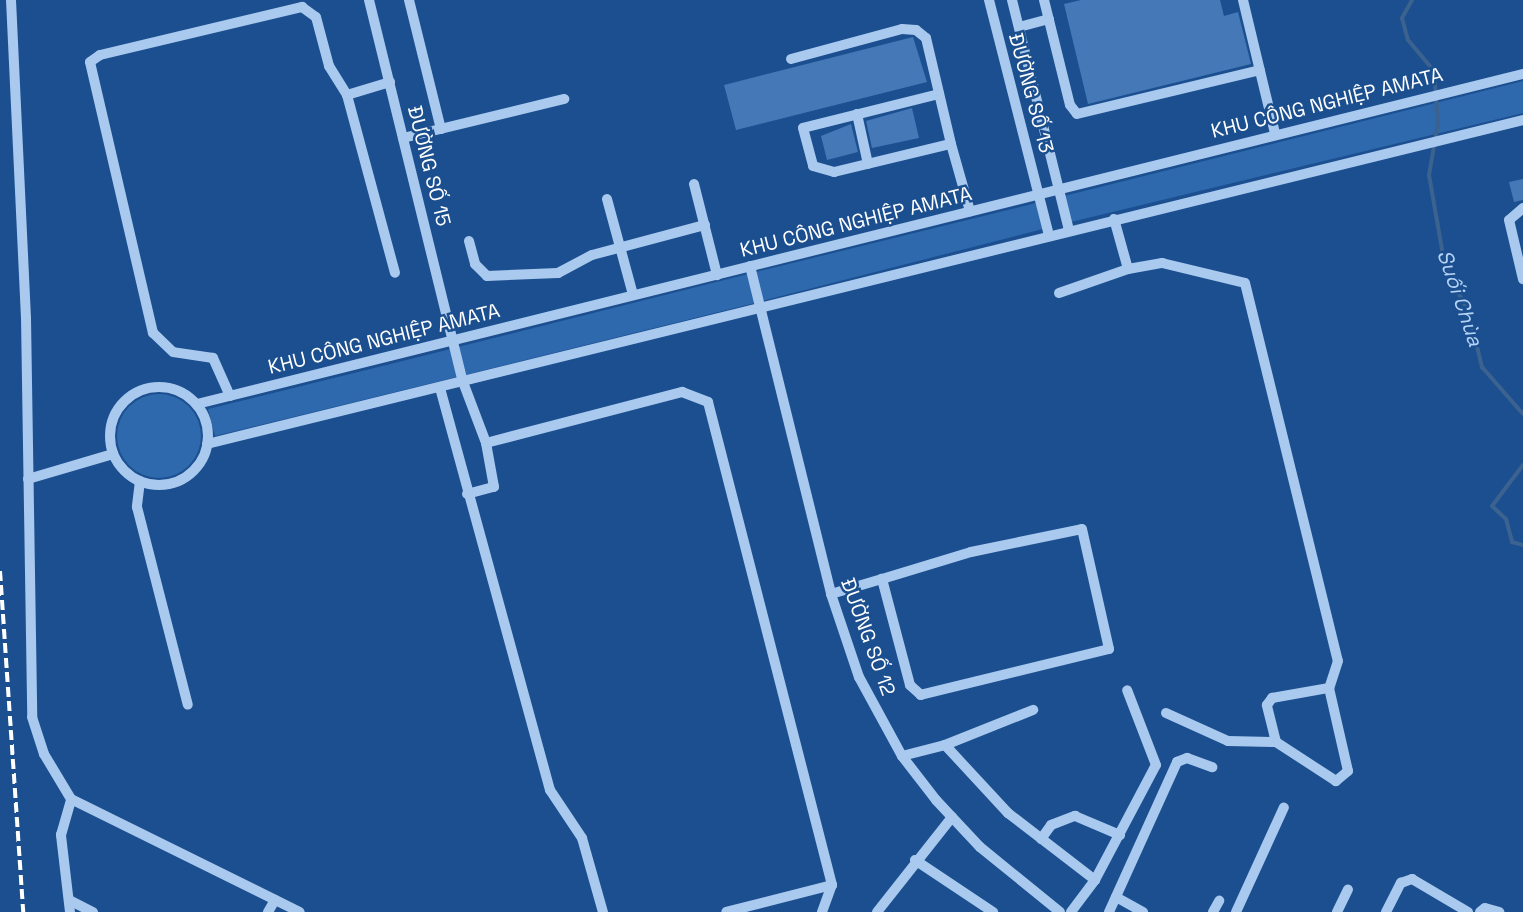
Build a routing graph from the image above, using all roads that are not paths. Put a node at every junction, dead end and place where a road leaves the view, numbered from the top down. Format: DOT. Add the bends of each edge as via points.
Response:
graph roads {
  1 [pos="11,0"];
  2 [pos="369,0"];
  3 [pos="410,0"];
  4 [pos="988,0"];
  5 [pos="1012,0"];
  6 [pos="1046,0"];
  7 [pos="1243,0"];
  8 [pos="1048,19"];
  9 [pos="1018,27"];
  10 [pos="791,59"];
  11 [pos="1260,70"];
  12 [pos="1523,74"];
  13 [pos="390,82"];
  14 [pos="939,94"];
  15 [pos="347,95"];
  16 [pos="564,99"];
  17 [pos="857,114"];
  18 [pos="1523,120"];
  19 [pos="441,129"];
  20 [pos="1275,133"];
  21 [pos="403,138"];
  22 [pos="951,144"];
  23 [pos="868,164"];
  24 [pos="694,184"];
  25 [pos="1058,190"];
  26 [pos="1039,195"];
  27 [pos="607,199"];
  28 [pos="1523,208"];
  29 [pos="970,212"];
  30 [pos="1114,219"];
  31 [pos="705,225"];
  32 [pos="1069,230"];
  33 [pos="1049,235"];
  34 [pos="470,241"];
  35 [pos="620,246"];
  36 [pos="750,266"];
  37 [pos="1128,269"];
  38 [pos="395,273"];
  39 [pos="717,275"];
  40 [pos="1523,279"];
  41 [pos="1059,293"];
  42 [pos="633,295"];
  43 [pos="760,309"];
  44 [pos="453,341"];
  45 [pos="463,382"];
  46 [pos="440,388"];
  47 [pos="230,396"];
  48 [pos="197,404"];
  49 [pos="486,443"];
  50 [pos="207,444"];
  51 [pos="113,454"];
  52 [pos="28,479"];
  53 [pos="140,481"];
  54 [pos="467,494"];
  55 [pos="882,579"];
  56 [pos="831,594"];
  57 [pos="1329,688"];
  58 [pos="1126,690"];
  59 [pos="188,705"];
  60 [pos="1033,710"];
  61 [pos="1166,713"];
  62 [pos="1276,742"];
  63 [pos="945,745"];
  64 [pos="902,756"];
  65 [pos="1212,767"];
  66 [pos="71,799"];
  67 [pos="1284,807"];
  68 [pos="952,817"];
  69 [pos="1120,835"];
  70 [pos="1041,839"];
  71 [pos="915,860"];
  72 [pos="1095,880"];
  73 [pos="832,885"];
  74 [pos="1348,889"];
  75 [pos="1116,897"];
  76 [pos="69,900"];
  77 [pos="275,900"];
  78 [pos="1220,901"];
  79 [pos="70,912"];
  80 [pos="93,912"];
  81 [pos="268,912"];
  82 [pos="300,912"];
  83 [pos="603,912"];
  84 [pos="726,912"];
  85 [pos="822,912"];
  86 [pos="877,912"];
  87 [pos="993,912"];
  88 [pos="1060,912"];
  89 [pos="1071,912"];
  90 [pos="1109,912"];
  91 [pos="1143,912"];
  92 [pos="1213,912"];
  93 [pos="1236,912"];
  94 [pos="1337,912"];
  95 [pos="1386,912"];
  96 [pos="1468,912"];
  97 [pos="1480,912"];
  98 [pos="1499,912"];
  1 -- 52 [label="street"];
  2 -- 13 [label="street, ĐƯỜNG SỐ 15"];
  3 -- 19 [label="street"];
  4 -- 26 [label="street, ĐƯỜNG SỐ 13"];
  5 -- 9 [label="street, ĐƯỜNG SỐ 13"];
  6 -- 8 [label="street"];
  7 -- 11 [label="street"];
  8 -- 9 [label="street"];
  8 -- 11 [label="street" via="1070,105 1077,114"];
  9 -- 25 [label="street, ĐƯỜNG SỐ 13"];
  10 -- 14 [label="street" via="902,29 916,30 926,38"];
  11 -- 20 [label="street"];
  12 -- 20 [label="street, KHU CÔNG NGHIỆP AMATA"];
  13 -- 15 [label="street"];
  13 -- 21 [label="street, ĐƯỜNG SỐ 15"];
  14 -- 17 [label="street"];
  14 -- 22 [label="street"];
  15 -- 38 [label="street"];
  15 -- 47 [label="street" via="329,66 316,18 302,7 100,55 90,62 153,333 173,352 213,358"];
  16 -- 19 [label="street"];
  17 -- 23 [label="street"];
  17 -- 23 [label="street" via="803,128 813,166 822,171"];
  18 -- 30 [label="street"];
  19 -- 21 [label="street"];
  20 -- 25 [label="street, KHU CÔNG NGHIỆP AMATA"];
  21 -- 44 [label="street, ĐƯỜNG SỐ 15"];
  22 -- 23 [label="street"];
  22 -- 29 [label="street"];
  24 -- 31 [label="street"];
  25 -- 26 [label="street, KHU CÔNG NGHIỆP AMATA"];
  25 -- 32 [label="street, ĐƯỜNG SỐ 13"];
  26 -- 29 [label="street, KHU CÔNG NGHIỆP AMATA"];
  26 -- 33 [label="street, ĐƯỜNG SỐ 13"];
  27 -- 35 [label="street"];
  28 -- 40 [label="street" via="1509,220"];
  29 -- 36 [label="street, KHU CÔNG NGHIỆP AMATA"];
  30 -- 32 [label="street"];
  30 -- 37 [label="street"];
  31 -- 35 [label="street"];
  31 -- 39 [label="street"];
  32 -- 33 [label="street"];
  33 -- 43 [label="street"];
  34 -- 35 [label="street" via="480,271 494,276 568,272 592,255"];
  35 -- 42 [label="street"];
  36 -- 39 [label="street, KHU CÔNG NGHIỆP AMATA"];
  36 -- 43 [label="street, ĐƯỜNG SỐ 12"];
  37 -- 41 [label="street"];
  37 -- 57 [label="street" via="1171,265 1245,283 1338,661"];
  39 -- 42 [label="street, KHU CÔNG NGHIỆP AMATA"];
  42 -- 44 [label="street, KHU CÔNG NGHIỆP AMATA"];
  43 -- 45 [label="street"];
  43 -- 56 [label="street, ĐƯỜNG SỐ 12"];
  44 -- 45 [label="street, ĐƯỜNG SỐ 15"];
  44 -- 47 [label="street, KHU CÔNG NGHIỆP AMATA"];
  45 -- 46 [label="street"];
  45 -- 49 [label="street, ĐƯỜNG SỐ 15"];
  46 -- 50 [label="street"];
  46 -- 54 [label="street"];
  47 -- 48 [label="street, KHU CÔNG NGHIỆP AMATA"];
  48 -- 50 [label="street"];
  48 -- 51 [label="street" via="171,388 141,390 114,416"];
  49 -- 54 [label="street, ĐƯỜNG SỐ 15" via="494,487"];
  49 -- 73 [label="street" via="682,392 708,402"];
  50 -- 53 [label="street" via="198,464 182,479 161,484"];
  51 -- 52 [label="street"];
  51 -- 53 [label="street"];
  52 -- 66 [label="street" via="32,717 44,754"];
  53 -- 59 [label="street" via="137,507"];
  54 -- 83 [label="street" via="549,789 582,838"];
  55 -- 55 [label="street" via="910,685 921,695 1109,649 1082,529 971,552"];
  55 -- 56 [label="street"];
  56 -- 64 [label="street, ĐƯỜNG SỐ 12" via="859,677"];
  57 -- 62 [label="street" via="1268,701"];
  57 -- 62 [label="street" via="1345,778 1336,781"];
  58 -- 69 [label="street" via="1156,765"];
  60 -- 63 [label="street"];
  61 -- 62 [label="street" via="1228,741"];
  63 -- 64 [label="street"];
  63 -- 70 [label="street"];
  64 -- 68 [label="street, ĐƯỜNG SỐ 12"];
  65 -- 75 [label="street" via="1186,758 1177,762"];
  66 -- 76 [label="street" via="61,835"];
  66 -- 77 [label="street"];
  67 -- 93 [label="street"];
  68 -- 71 [label="street"];
  68 -- 88 [label="street, ĐƯỜNG SỐ 12"];
  69 -- 70 [label="street" via="1075,816 1051,825"];
  69 -- 72 [label="street"];
  70 -- 72 [label="street"];
  71 -- 86 [label="street"];
  71 -- 87 [label="street"];
  72 -- 89 [label="street"];
  73 -- 84 [label="street"];
  73 -- 85 [label="street"];
  74 -- 94 [label="street"];
  75 -- 90 [label="street"];
  75 -- 91 [label="street"];
  76 -- 79 [label="street"];
  76 -- 80 [label="street"];
  77 -- 81 [label="street"];
  77 -- 82 [label="street"];
  78 -- 92 [label="street"];
  95 -- 96 [label="street" via="1401,883 1412,879"];
  97 -- 98 [label="street" via="1485,908"];
}
